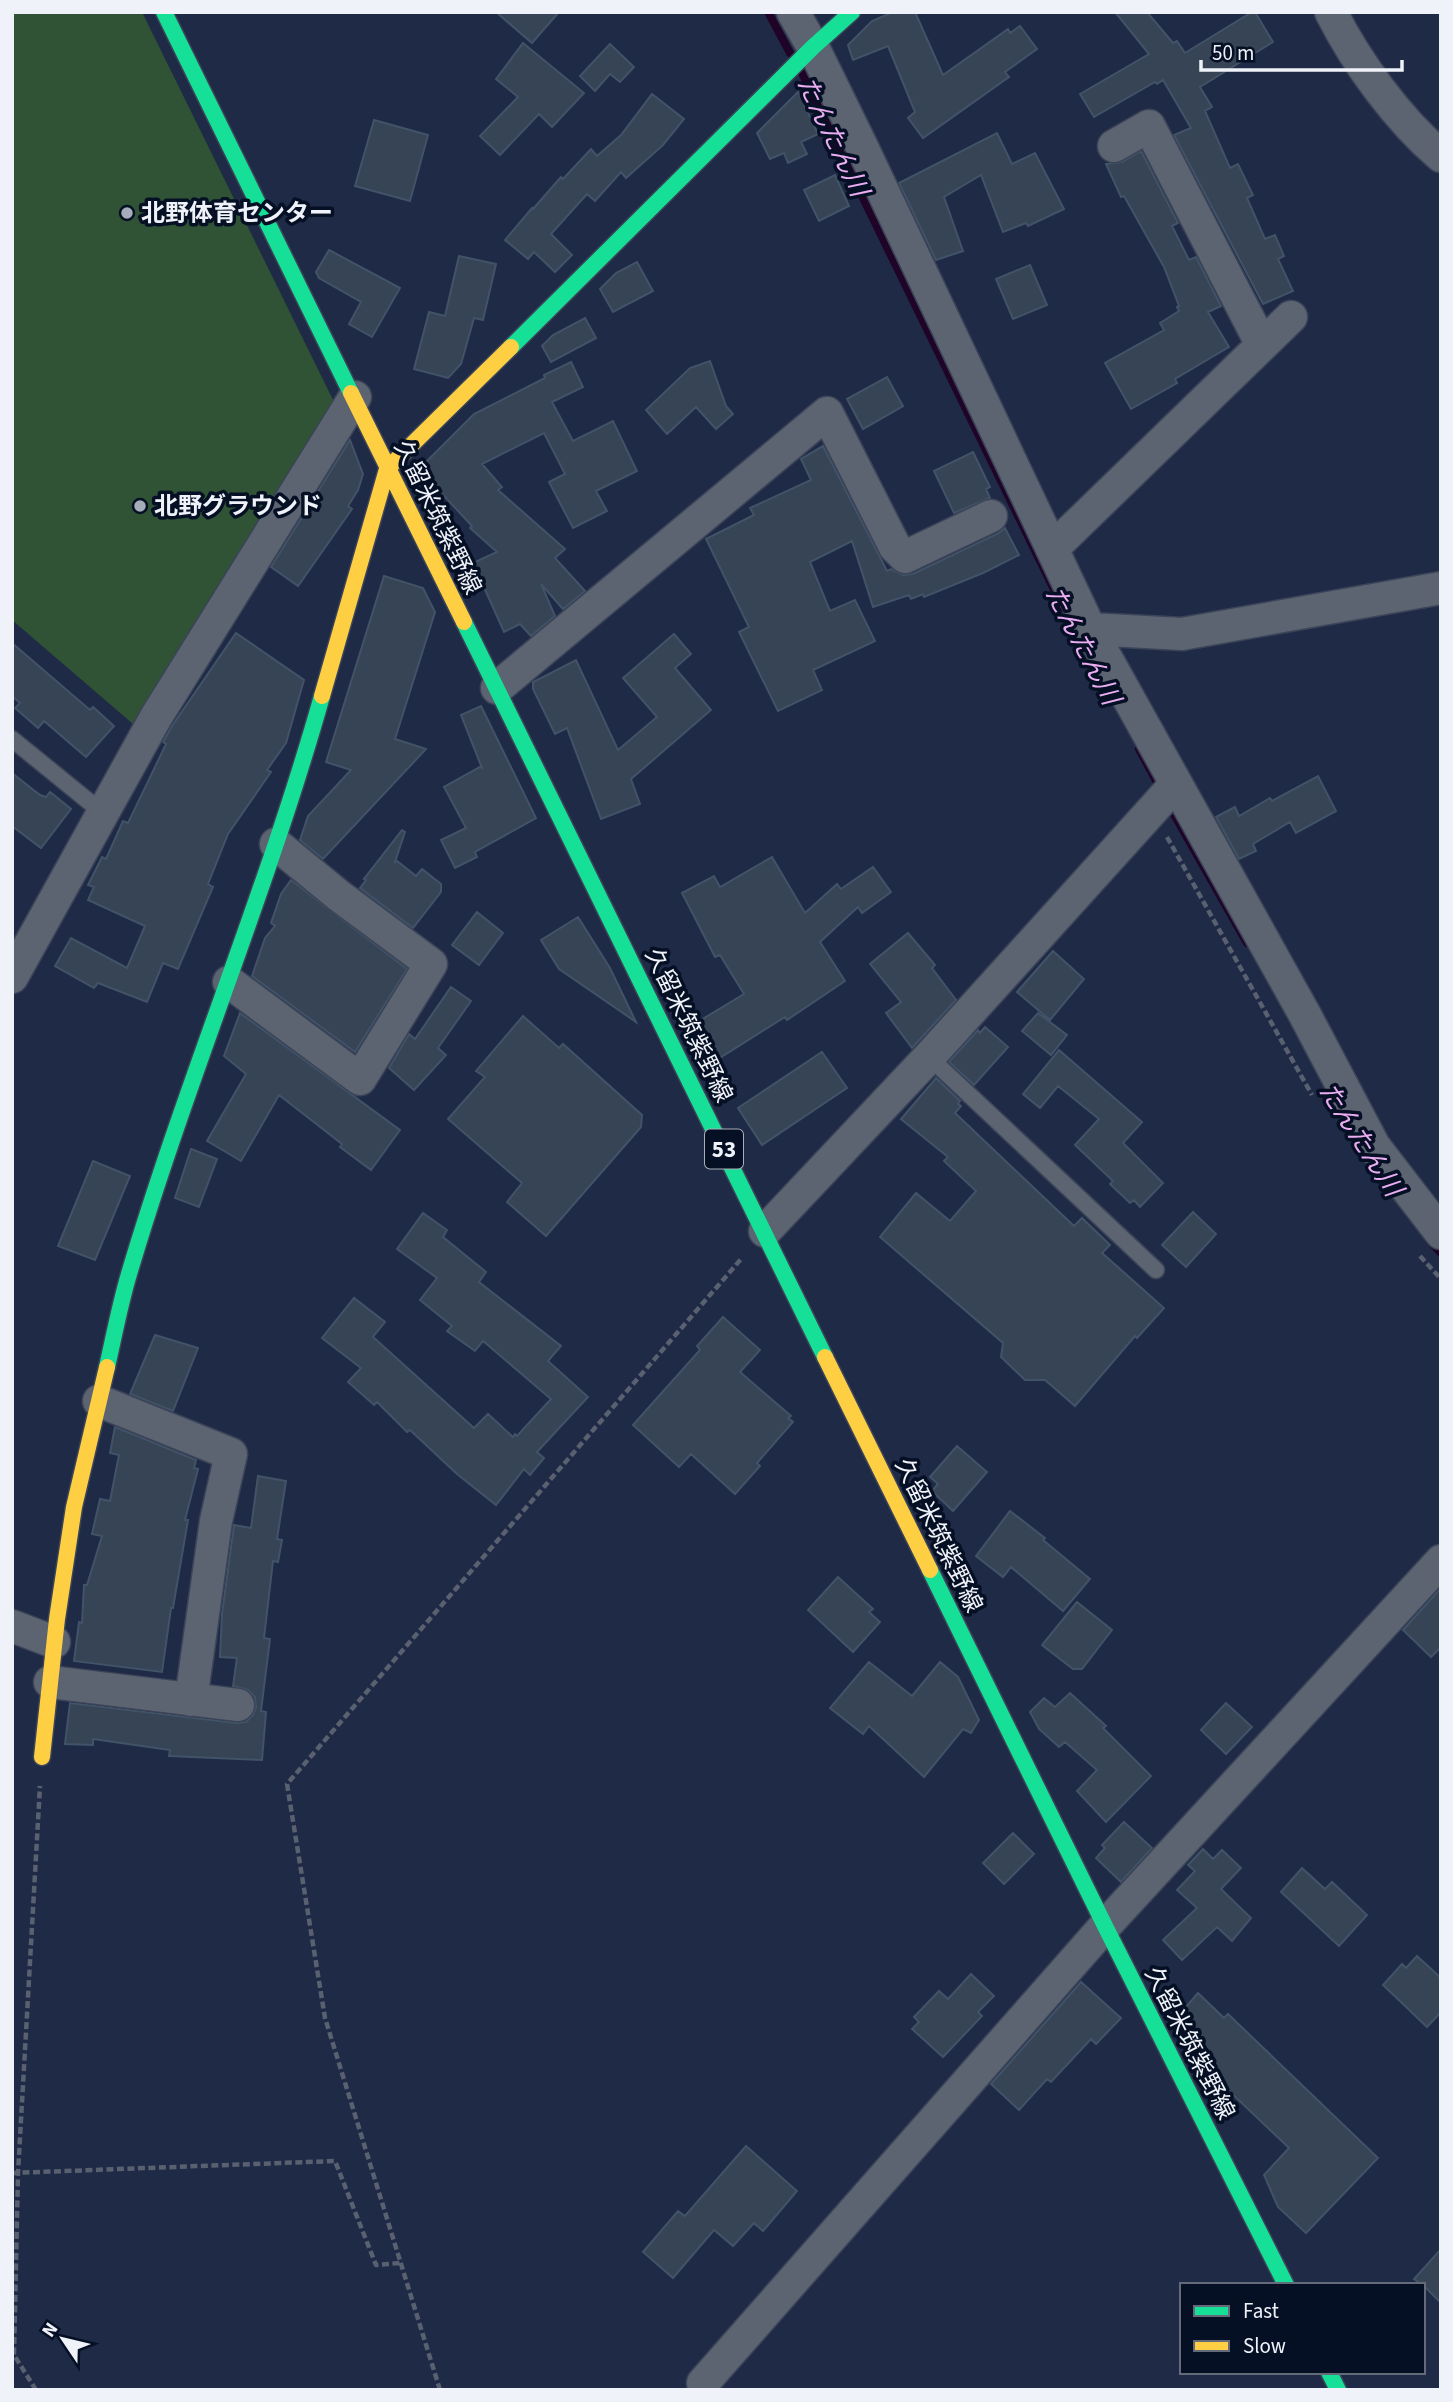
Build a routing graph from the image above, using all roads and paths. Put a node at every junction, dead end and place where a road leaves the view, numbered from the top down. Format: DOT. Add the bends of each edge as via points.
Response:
graph roads {
  1 [pos="164,12"];
  2 [pos="793,12"];
  3 [pos="852,12"];
  4 [pos="1331,12"];
  5 [pos="813,47"];
  6 [pos="1114,146"];
  7 [pos="1441,156"];
  8 [pos="1291,317"];
  9 [pos="1262,345"];
  10 [pos="355,397"];
  11 [pos="387,469"];
  12 [pos="990,516"];
  13 [pos="1052,549"];
  14 [pos="1441,588"];
  15 [pos="1090,629"];
  16 [pos="497,688"];
  17 [pos="12,739"];
  18 [pos="1167,794"];
  19 [pos="103,813"];
  20 [pos="276,844"];
  21 [pos="12,977"];
  22 [pos="229,982"];
  23 [pos="929,1057"];
  24 [pos="765,1231"];
  25 [pos="1441,1233"];
  26 [pos="1156,1270"];
  27 [pos="99,1401"];
  28 [pos="1441,1561"];
  29 [pos="12,1626"];
  30 [pos="54,1642"];
  31 [pos="50,1682"];
  32 [pos="191,1700"];
  33 [pos="238,1705"];
  34 [pos="42,1757"];
  35 [pos="1105,1926"];
  36 [pos="15,2173"];
  37 [pos="400,2263"];
  38 [pos="1285,2283"];
  39 [pos="1330,2374"];
  40 [pos="703,2383"];
  41 [pos="36,2390"];
  42 [pos="440,2390"];
  43 [pos="1338,2390"];
  1 -- 10 [label="main road, 久留米筑紫野線 / 53"];
  2 -- 5 [label="street"];
  3 -- 5 [label="main road"];
  4 -- 7 [label="street" via="1366,73 1424,143"];
  5 -- 11 [label="main road"];
  5 -- 13 [label="street"];
  6 -- 9 [label="street" via="1149,126"];
  8 -- 9 [label="street"];
  9 -- 13 [label="street"];
  10 -- 11 [label="main road, 久留米筑紫野線 / 53"];
  10 -- 19 [label="street" via="156,717"];
  11 -- 16 [label="main road, 久留米筑紫野線 / 53"];
  11 -- 20 [label="main road"];
  12 -- 16 [label="street" via="905,557 895,547 827,413"];
  13 -- 15 [label="street"];
  14 -- 15 [label="street" via="1182,634"];
  15 -- 18 [label="street"];
  16 -- 24 [label="main road, 久留米筑紫野線 / 53"];
  17 -- 19 [label="lane"];
  18 -- 23 [label="street"];
  18 -- 25 [label="street" via="1306,1015 1374,1146"];
  19 -- 21 [label="street"];
  20 -- 22 [label="main road"];
  20 -- 22 [label="street" via="431,964 360,1079"];
  22 -- 27 [label="main road" via="162,1167 132,1264"];
  23 -- 24 [label="street"];
  23 -- 26 [label="lane"];
  24 -- 35 [label="main road, 久留米筑紫野線 / 53"];
  24 -- 37 [label="path" via="287,1784 325,2018"];
  27 -- 30 [label="main road" via="74,1507"];
  27 -- 32 [label="street" via="231,1454 216,1521"];
  28 -- 35 [label="street"];
  29 -- 30 [label="street"];
  30 -- 31 [label="main road"];
  31 -- 32 [label="street"];
  31 -- 34 [label="main road"];
  32 -- 33 [label="street"];
  34 -- 36 [label="path"];
  35 -- 38 [label="main road, 久留米筑紫野線 / 53"];
  35 -- 40 [label="street"];
  36 -- 37 [label="path" via="335,2161 376,2265"];
  36 -- 41 [label="path" via="14,2355"];
  37 -- 42 [label="path"];
  39 -- 43 [label="main road"];
}
